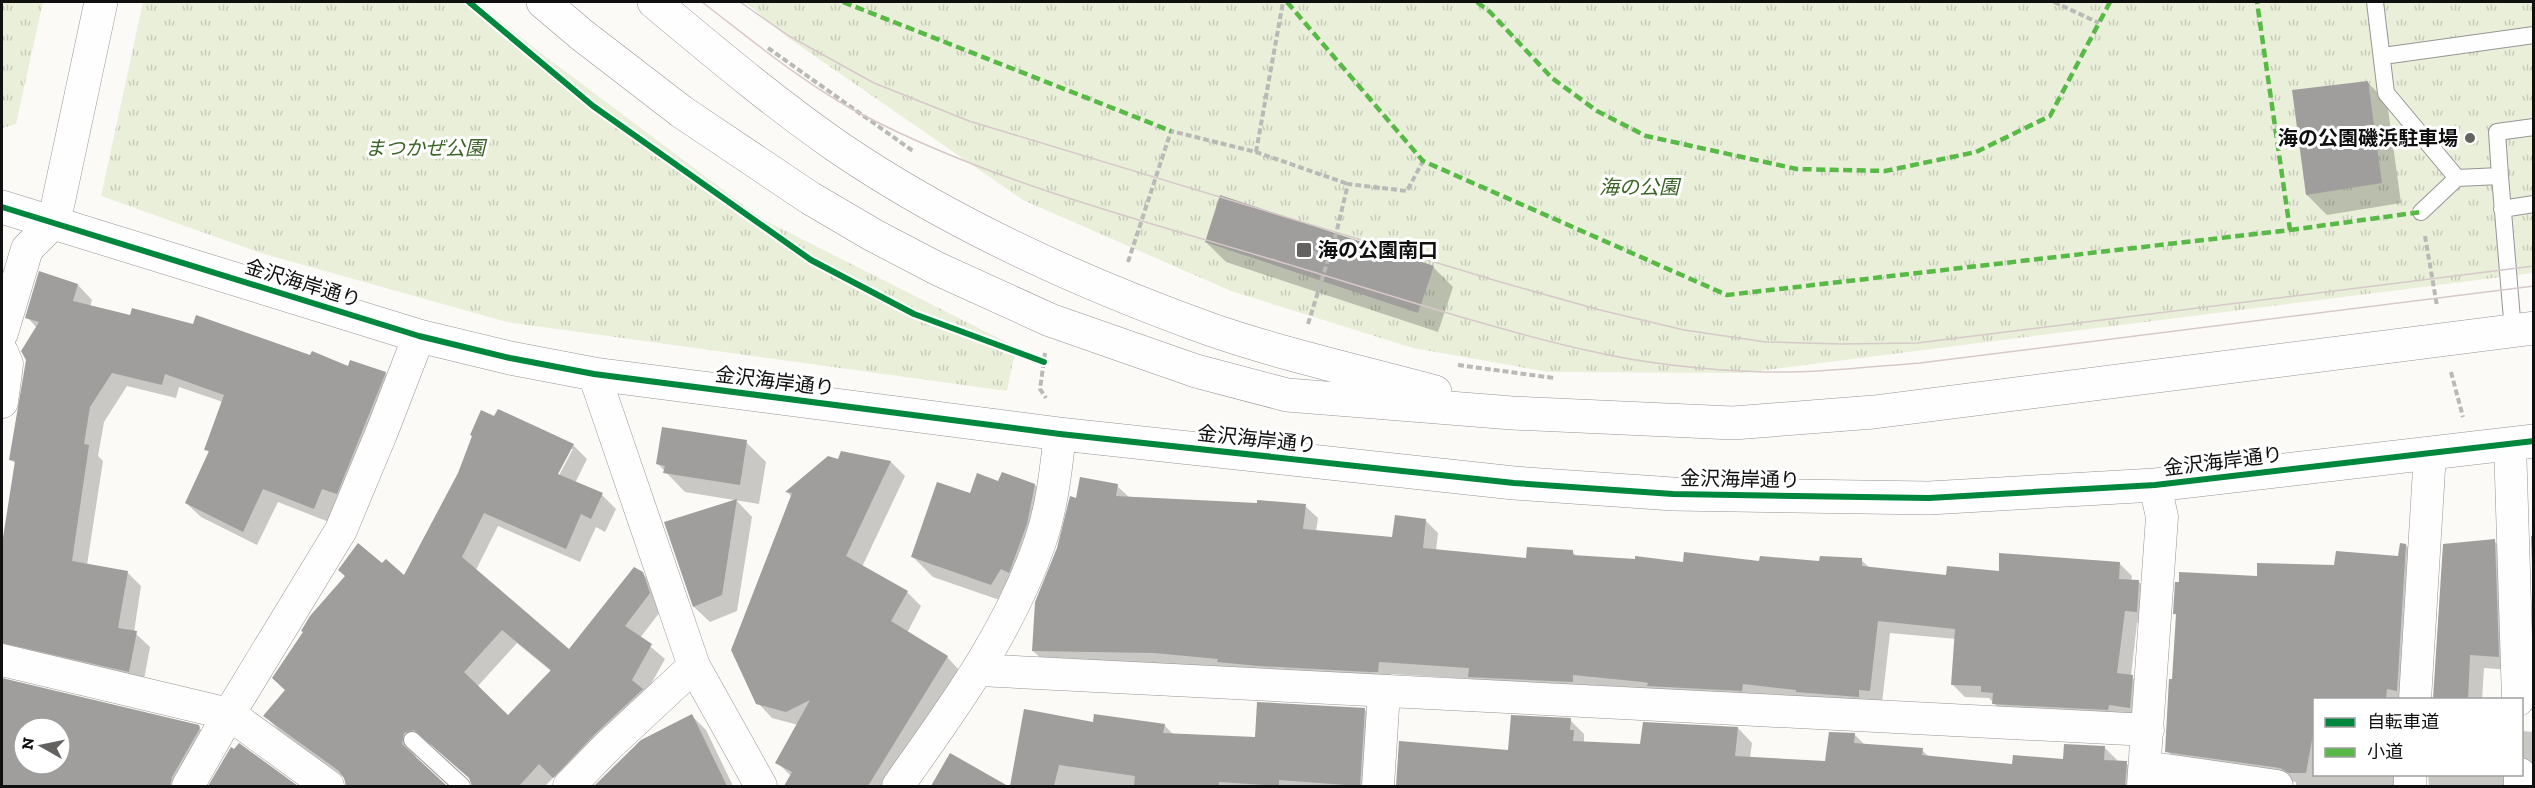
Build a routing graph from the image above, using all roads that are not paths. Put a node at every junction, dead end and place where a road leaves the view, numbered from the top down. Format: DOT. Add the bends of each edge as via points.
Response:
graph roads {
  1 [pos="102,2"];
  2 [pos="543,2"];
  3 [pos="654,2"];
  4 [pos="2375,2"];
  5 [pos="2534,35"];
  6 [pos="2383,56"];
  7 [pos="2534,127"];
  8 [pos="2499,176"];
  9 [pos="2457,178"];
  10 [pos="2534,204"];
  11 [pos="2,207"];
  12 [pos="2502,209"];
  13 [pos="2421,212"];
  14 [pos="54,222"];
  15 [pos="2523,329"];
  16 [pos="2,333"];
  17 [pos="419,336"];
  18 [pos="2,352"];
  19 [pos="594,374"];
  20 [pos="2,402"];
  21 [pos="1512,413"];
  22 [pos="1060,434"];
  23 [pos="2522,442"];
  24 [pos="2430,453"];
  25 [pos="2155,485"];
  26 [pos="2,660"];
  27 [pos="694,666"];
  28 [pos="979,670"];
  29 [pos="1384,692"];
  30 [pos="2415,698"];
  31 [pos="2518,698"];
  32 [pos="229,714"];
  33 [pos="2148,730"];
  34 [pos="412,740"];
  35 [pos="2144,776"];
  36 [pos="188,786"];
  37 [pos="328,786"];
  38 [pos="462,786"];
  39 [pos="570,786"];
  40 [pos="761,786"];
  41 [pos="897,786"];
  42 [pos="1378,786"];
  43 [pos="2277,786"];
  1 -- 14 [label="street"];
  2 -- 21 [label="street" via="682,112 810,198 938,269 1050,320 1196,371 1287,395"];
  3 -- 21 [label="street" via="774,100 844,151 959,219 1070,274 1214,330"];
  4 -- 6 [label="lane"];
  5 -- 6 [label="lane"];
  6 -- 9 [label="lane" via="2386,93"];
  7 -- 8 [label="lane" via="2497,132"];
  8 -- 9 [label="lane"];
  8 -- 12 [label="lane"];
  9 -- 13 [label="lane"];
  10 -- 12 [label="lane"];
  11 -- 14 [label="street, 金沢海岸通り"];
  12 -- 15 [label="lane"];
  14 -- 16 [label="street" via="27,249"];
  14 -- 17 [label="street, 金沢海岸通り"];
  15 -- 21 [label="street" via="1874,412 1733,423"];
  17 -- 19 [label="street, 金沢海岸通り"];
  17 -- 32 [label="street" via="341,530"];
  18 -- 20 [label="street" via="7,364"];
  19 -- 22 [label="street, 金沢海岸通り"];
  19 -- 27 [label="street"];
  22 -- 25 [label="street, 金沢海岸通り" via="1514,483 1673,494 1929,498"];
  22 -- 28 [label="street" via="1040,541 1009,616"];
  23 -- 24 [label="street, 金沢海岸通り"];
  23 -- 31 [label="street"];
  24 -- 25 [label="street, 金沢海岸通り"];
  24 -- 30 [label="street"];
  25 -- 33 [label="street" via="2162,517"];
  26 -- 32 [label="street"];
  27 -- 39 [label="street"];
  27 -- 40 [label="street"];
  28 -- 29 [label="street"];
  28 -- 41 [label="street"];
  29 -- 33 [label="street"];
  29 -- 42 [label="street"];
  32 -- 36 [label="street"];
  32 -- 37 [label="street"];
  33 -- 35 [label="street"];
  34 -- 38 [label="lane"];
  35 -- 43 [label="street"];
}
